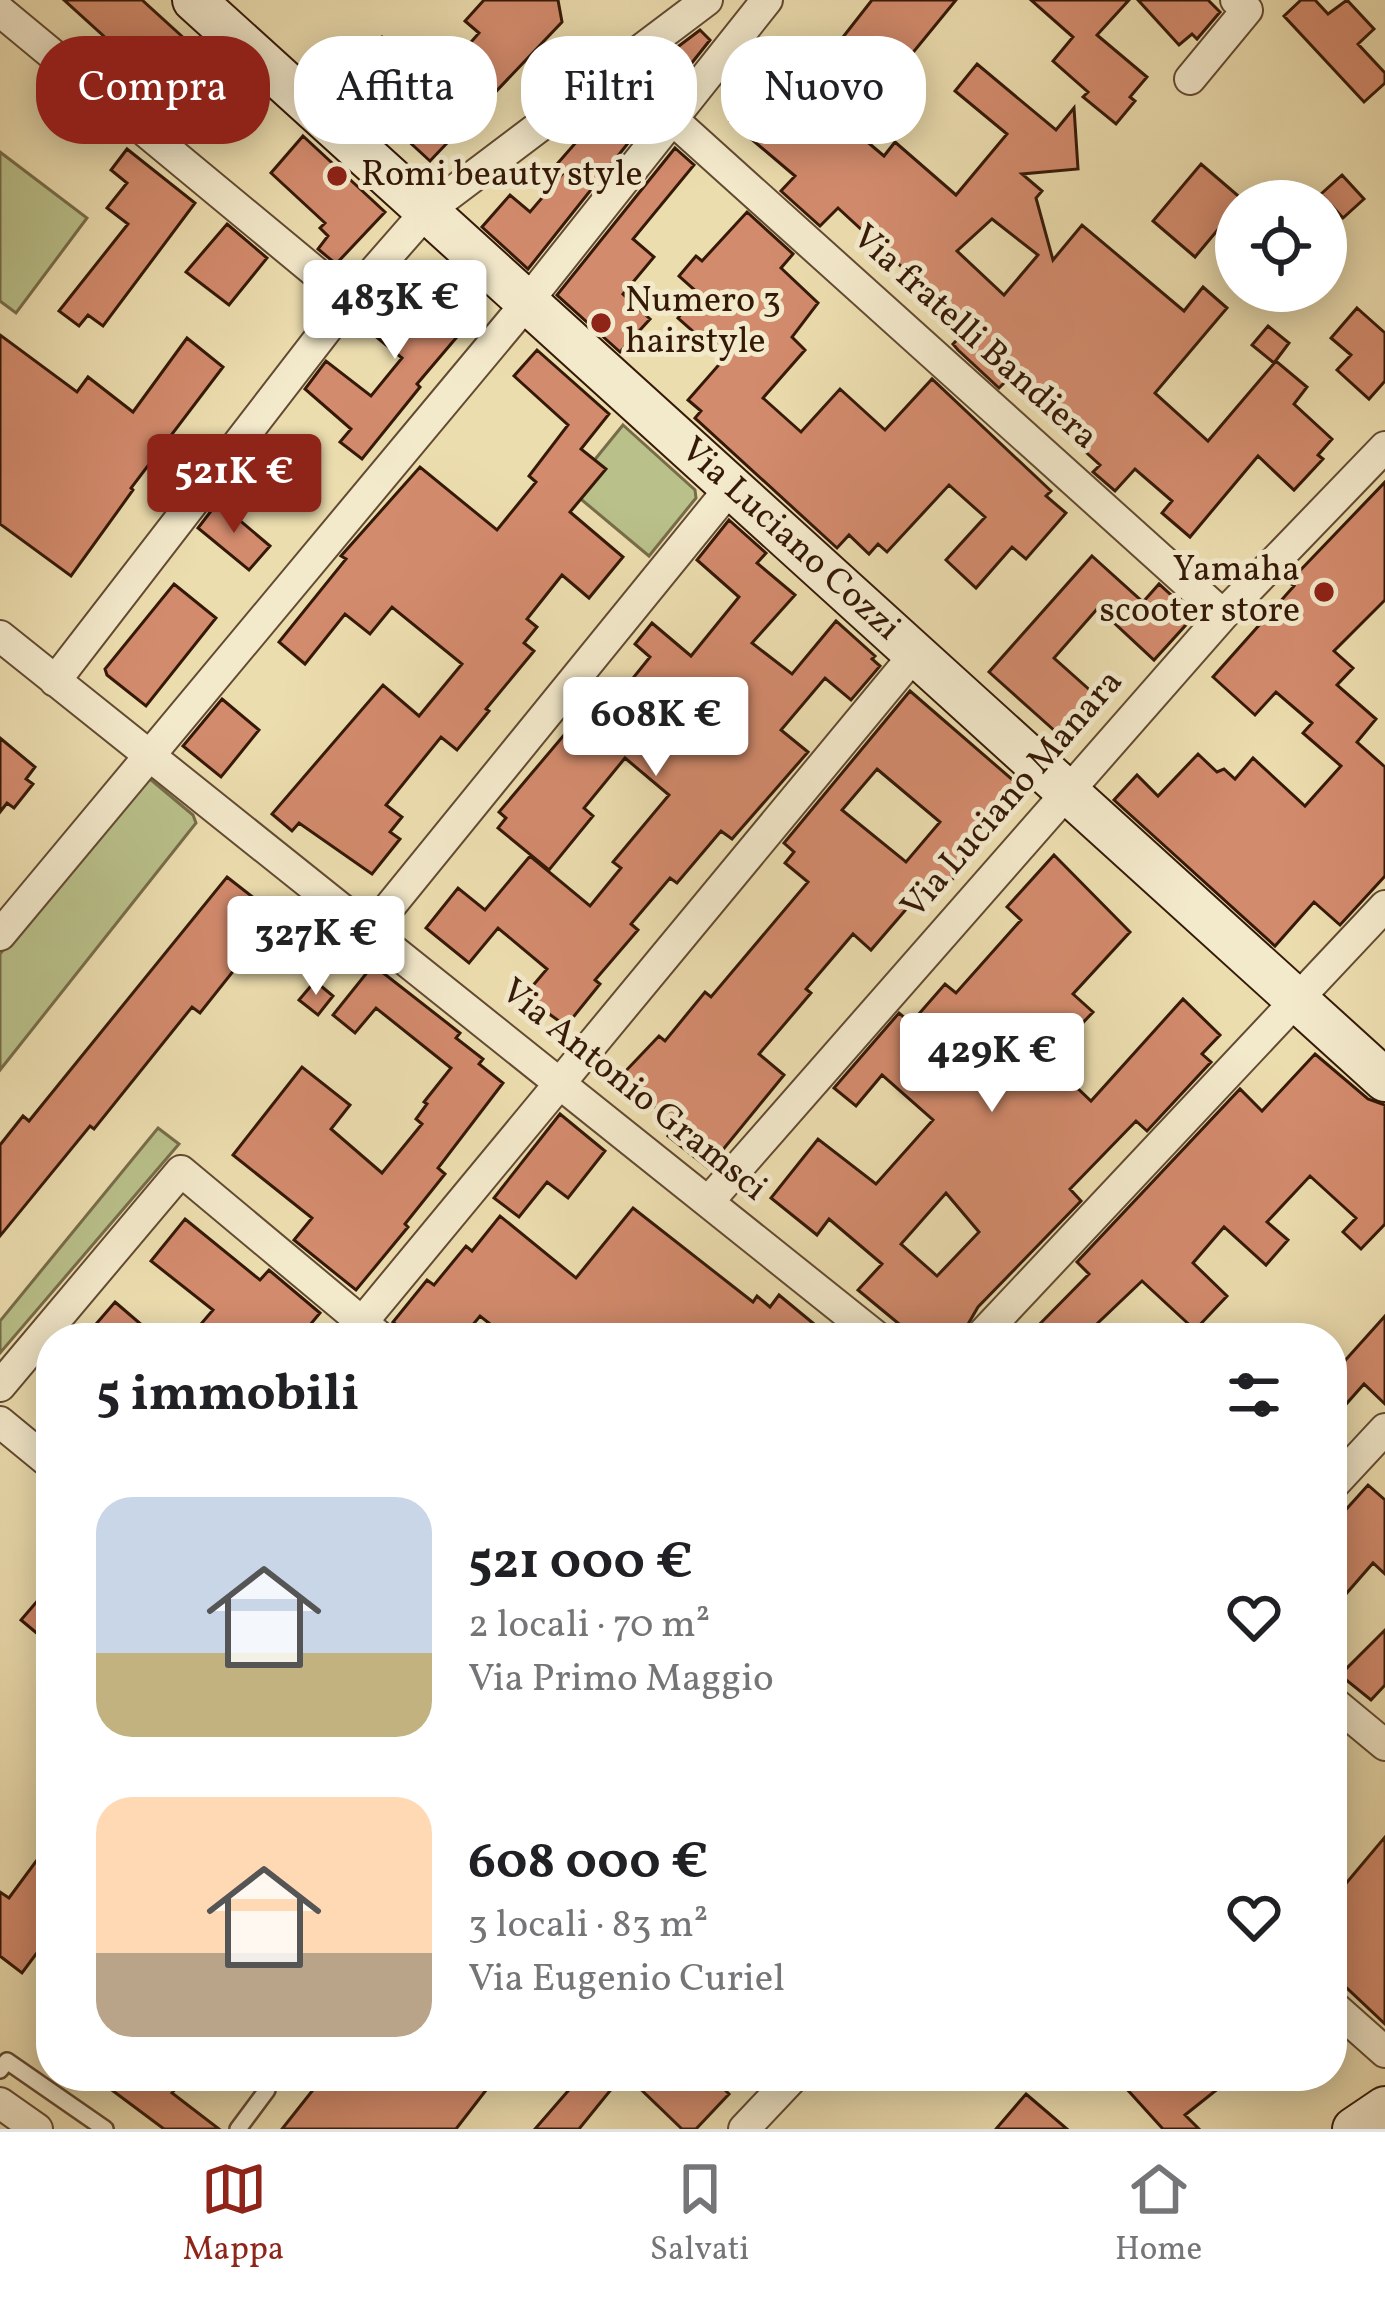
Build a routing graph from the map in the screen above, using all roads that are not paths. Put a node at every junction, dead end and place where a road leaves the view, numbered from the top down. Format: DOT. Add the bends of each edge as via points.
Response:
graph roads {
  1 [pos="194,0"];
  2 [pos="707,0"];
  3 [pos="767,0"];
  4 [pos="1236,0"];
  5 [pos="0,11"];
  6 [pos="1190,79"];
  7 [pos="697,89"];
  8 [pos="697,141"];
  9 [pos="653,144"];
  10 [pos="426,212"];
  11 [pos="349,300"];
  12 [pos="527,302"];
  13 [pos="1385,447"];
  14 [pos="731,487"];
  15 [pos="1223,615"];
  16 [pos="0,637"];
  17 [pos="915,654"];
  18 [pos="55,681"];
  19 [pos="147,756"];
  20 [pos="1067,790"];
  21 [pos="1385,906"];
  22 [pos="370,932"];
  23 [pos="0,935"];
  24 [pos="1298,1000"];
  25 [pos="1385,1080"];
  26 [pos="558,1082"];
  27 [pos="708,1202"];
  28 [pos="53,1323"];
  29 [pos="353,1323"];
  30 [pos="372,1323"];
  31 [pos="859,1323"];
  32 [pos="993,1323"];
  33 [pos="36,1343"];
  34 [pos="0,1386"];
  35 [pos="0,1422"];
  36 [pos="1385,1429"];
  37 [pos="36,1452"];
  38 [pos="1347,1470"];
  39 [pos="1347,1713"];
  40 [pos="1385,1745"];
  41 [pos="1347,2019"];
  42 [pos="1385,2052"];
  43 [pos="3,2066"];
  44 [pos="36,2086"];
  45 [pos="43,2091"];
  46 [pos="266,2091"];
  47 [pos="777,2091"];
  48 [pos="0,2103"];
  49 [pos="1385,2108"];
  50 [pos="37,2129"];
  51 [pos="105,2129"];
  52 [pos="238,2129"];
  53 [pos="744,2129"];
  54 [pos="1354,2129"];
  1 -- 10 [label="street, Via Luciano Cozzi"];
  2 -- 10 [label="street"];
  3 -- 7 [label="street"];
  4 -- 6 [label="street" via="1246,10"];
  5 -- 11 [label="street"];
  8 -- 15 [label="street, Via fratelli Bandiera"];
  9 -- 12 [label="street"];
  10 -- 11 [label="street"];
  10 -- 12 [label="street, Via Luciano Cozzi"];
  11 -- 18 [label="street"];
  12 -- 14 [label="street, Via Luciano Cozzi"];
  12 -- 19 [label="street"];
  13 -- 15 [label="street, Via Luciano Manara"];
  14 -- 17 [label="street, Via Luciano Cozzi"];
  14 -- 22 [label="street"];
  15 -- 20 [label="street, Via Luciano Manara"];
  16 -- 18 [label="street, Via Antonio Gramsci"];
  17 -- 20 [label="street, Via Luciano Cozzi"];
  17 -- 26 [label="street"];
  18 -- 19 [label="street, Via Antonio Gramsci"];
  19 -- 22 [label="street, Via Antonio Gramsci"];
  19 -- 23 [label="street"];
  20 -- 24 [label="street, Via Luciano Cozzi"];
  20 -- 27 [label="street, Via Luciano Manara"];
  21 -- 24 [label="street"];
  22 -- 26 [label="street, Via Antonio Gramsci"];
  24 -- 25 [label="street, Via Luciano Cozzi"];
  24 -- 32 [label="street"];
  26 -- 27 [label="street, Via Antonio Gramsci"];
  26 -- 30 [label="street"];
  27 -- 31 [label="street, Via Antonio Gramsci"];
  28 -- 29 [label="street" via="181,1171"];
  33 -- 34 [label="street"];
  35 -- 37 [label="street"];
  36 -- 38 [label="street"];
  39 -- 40 [label="street"];
  41 -- 42 [label="street"];
  43 -- 44 [label="lane"];
  45 -- 51 [label="lane"];
  46 -- 52 [label="lane"];
  47 -- 53 [label="street"];
  48 -- 50 [label="street"];
  49 -- 54 [label="street"];
}
